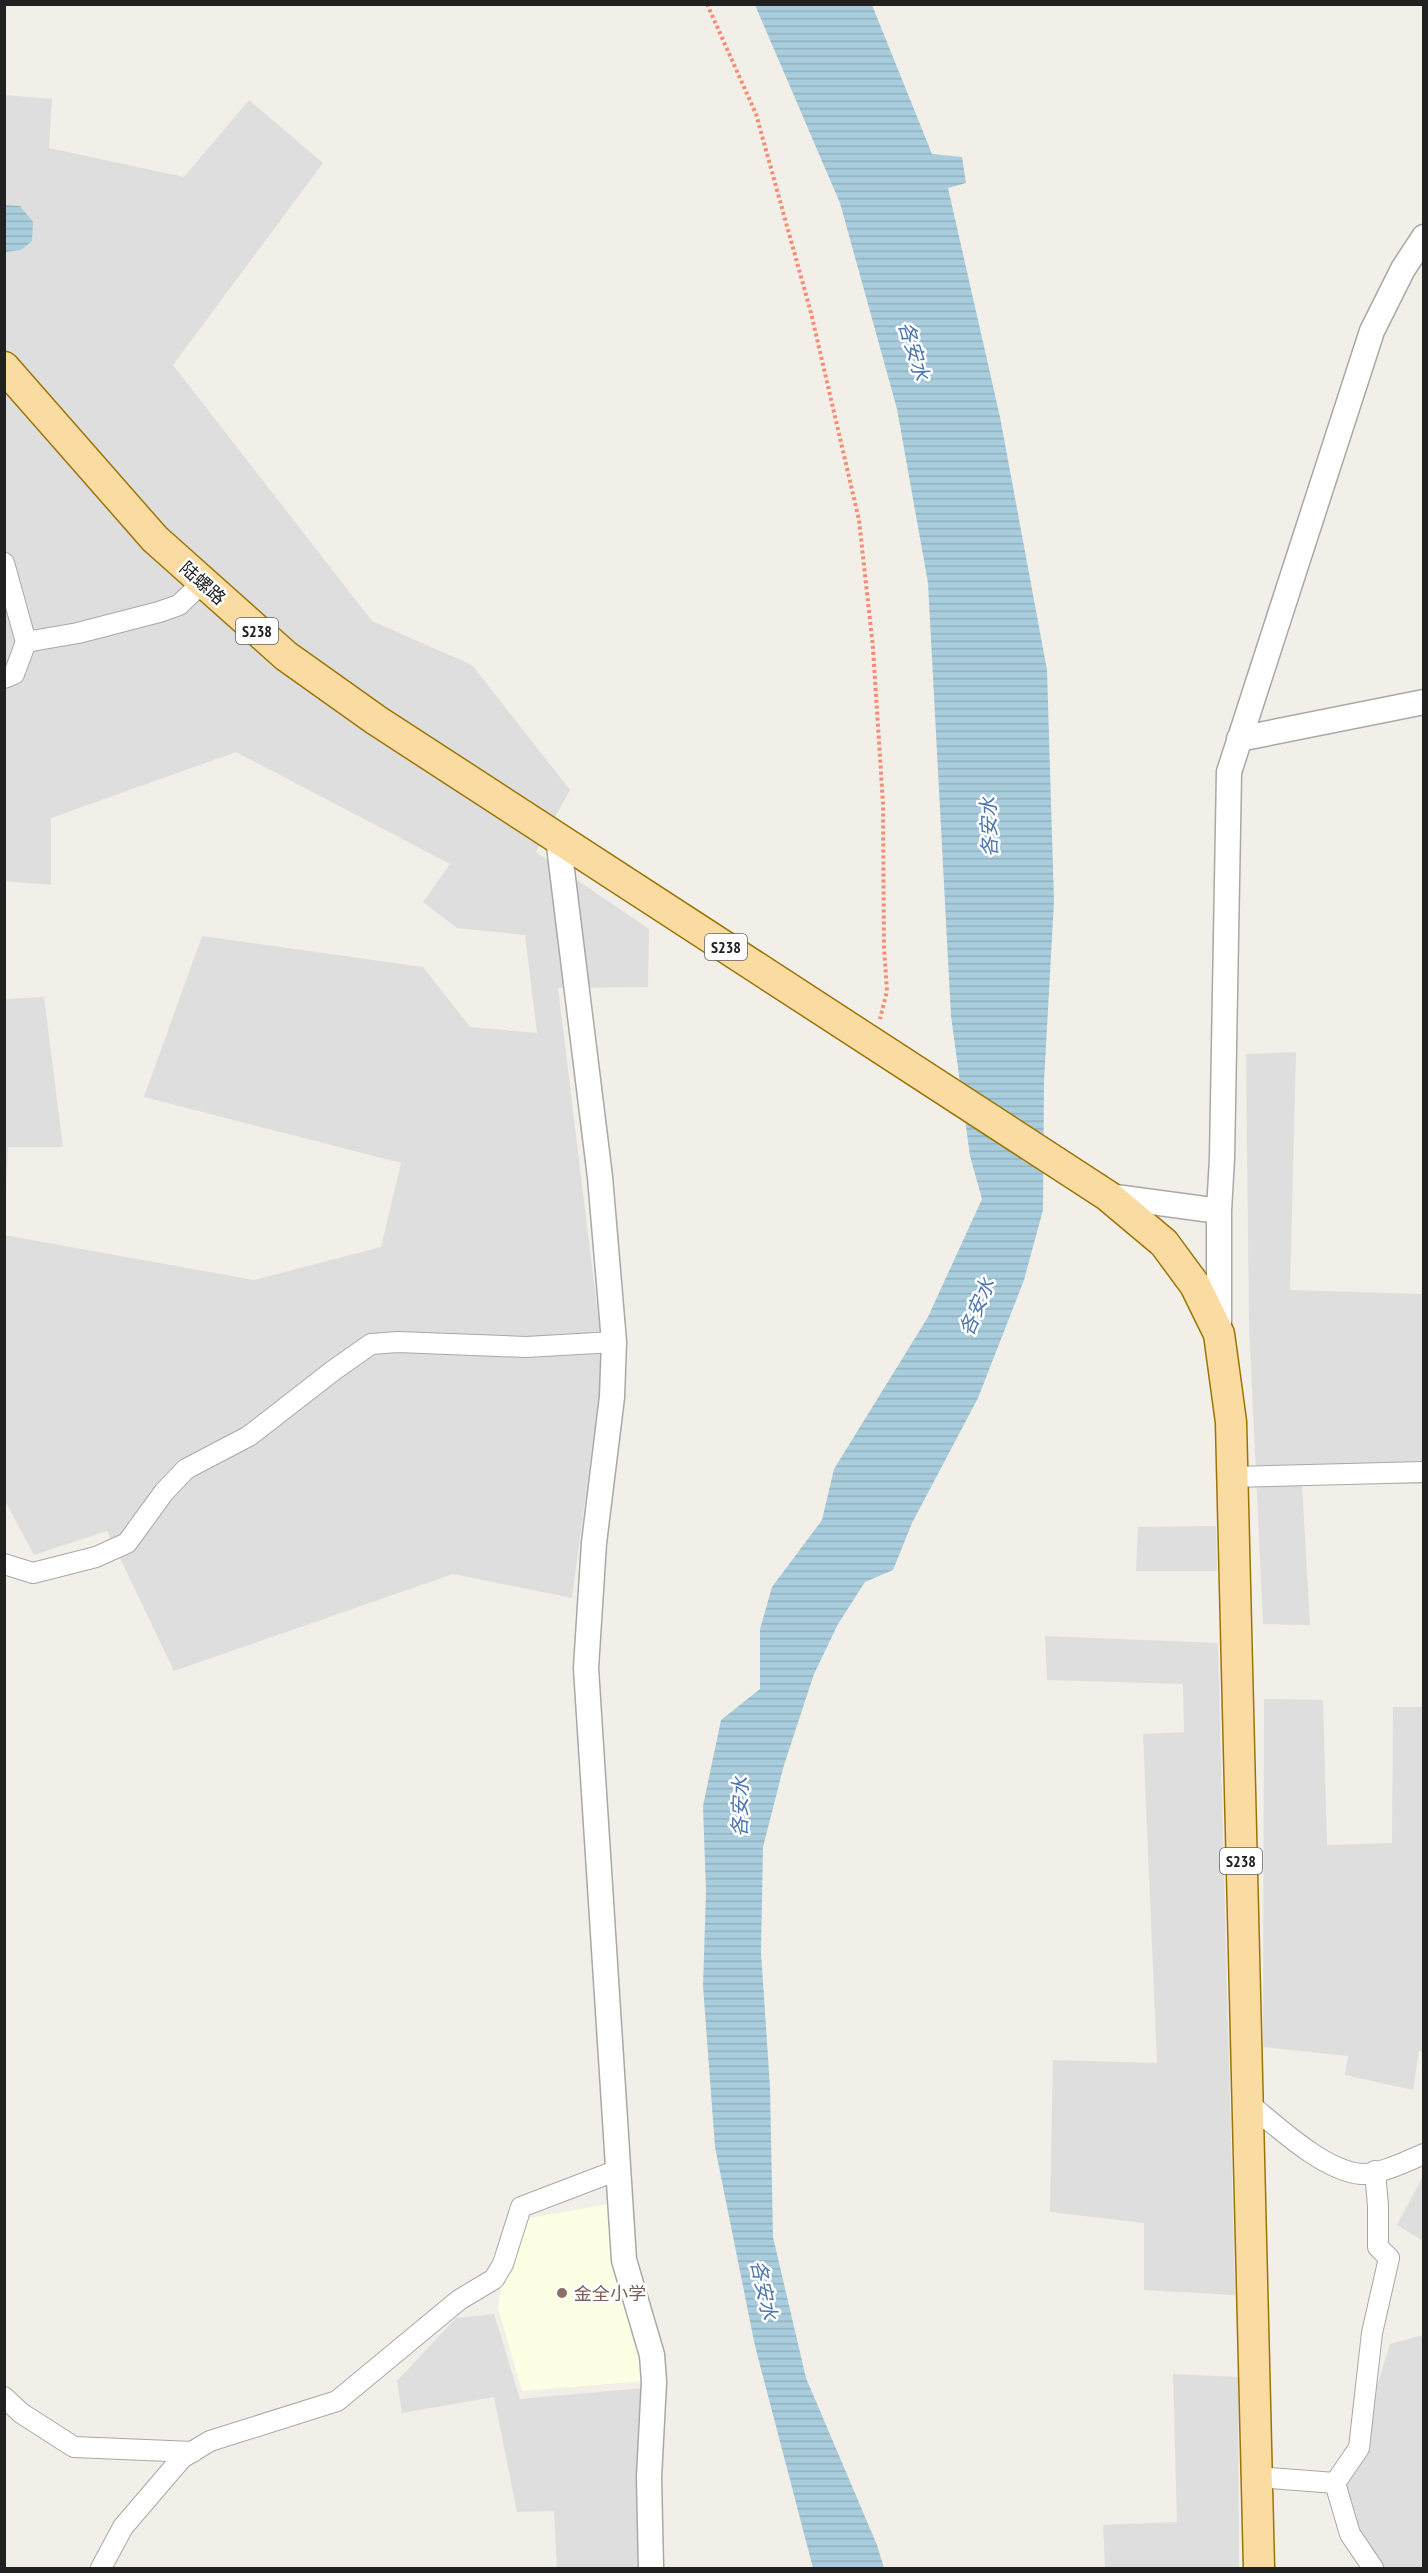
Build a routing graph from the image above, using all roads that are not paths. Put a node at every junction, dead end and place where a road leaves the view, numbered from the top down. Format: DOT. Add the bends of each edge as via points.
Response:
graph roads {
  1 [pos="1424,237"];
  2 [pos="4,367"];
  3 [pos="4,563"];
  4 [pos="202,583"];
  5 [pos="26,642"];
  6 [pos="4,678"];
  7 [pos="1424,702"];
  8 [pos="1239,739"];
  9 [pos="558,838"];
  10 [pos="1108,1196"];
  11 [pos="1219,1211"];
  12 [pos="1219,1334"];
  13 [pos="614,1342"];
  14 [pos="1424,1472"];
  15 [pos="1232,1477"];
  16 [pos="4,1564"];
  17 [pos="1247,2102"];
  18 [pos="1424,2154"];
  19 [pos="618,2170"];
  20 [pos="1375,2171"];
  21 [pos="4,2397"];
  22 [pos="192,2451"];
  23 [pos="1256,2477"];
  24 [pos="1335,2483"];
  25 [pos="101,2568"];
  26 [pos="651,2568"];
  27 [pos="1259,2568"];
  28 [pos="1373,2568"];
  1 -- 8 [label="street" via="1372,331"];
  2 -- 4 [label="main road, 陆螺路 / S238" via="147,530"];
  3 -- 5 [label="street"];
  4 -- 5 [label="street" via="179,605 159,612"];
  4 -- 9 [label="main road, 陆螺路 / S238" via="286,656 376,720"];
  5 -- 6 [label="street" via="14,674"];
  7 -- 8 [label="street"];
  8 -- 11 [label="street" via="1229,772"];
  9 -- 10 [label="main road, S238"];
  9 -- 13 [label="street" via="600,1177"];
  10 -- 11 [label="street"];
  10 -- 12 [label="main road, S238" via="1164,1243 1195,1285"];
  11 -- 12 [label="street"];
  12 -- 15 [label="main road, S238" via="1231,1422"];
  13 -- 16 [label="street" via="526,1347 371,1344 249,1436 186,1469 127,1543 96,1557 33,1573"];
  13 -- 19 [label="street" via="586,1668"];
  14 -- 15 [label="street"];
  15 -- 17 [label="main road, S238"];
  17 -- 20 [label="street" via="1294,2140 1335,2166 1362,2174"];
  17 -- 23 [label="main road, S238"];
  18 -- 20 [label="street"];
  19 -- 22 [label="street" via="521,2207 503,2264 494,2279 459,2300 337,2401 210,2441"];
  19 -- 26 [label="street" via="624,2260 652,2355"];
  20 -- 24 [label="street" via="1378,2247 1389,2258 1372,2333 1359,2448"];
  21 -- 22 [label="street" via="21,2413 74,2447"];
  22 -- 25 [label="street" via="123,2527"];
  23 -- 24 [label="street"];
  23 -- 27 [label="main road, S238"];
  24 -- 28 [label="street" via="1350,2534"];
}
